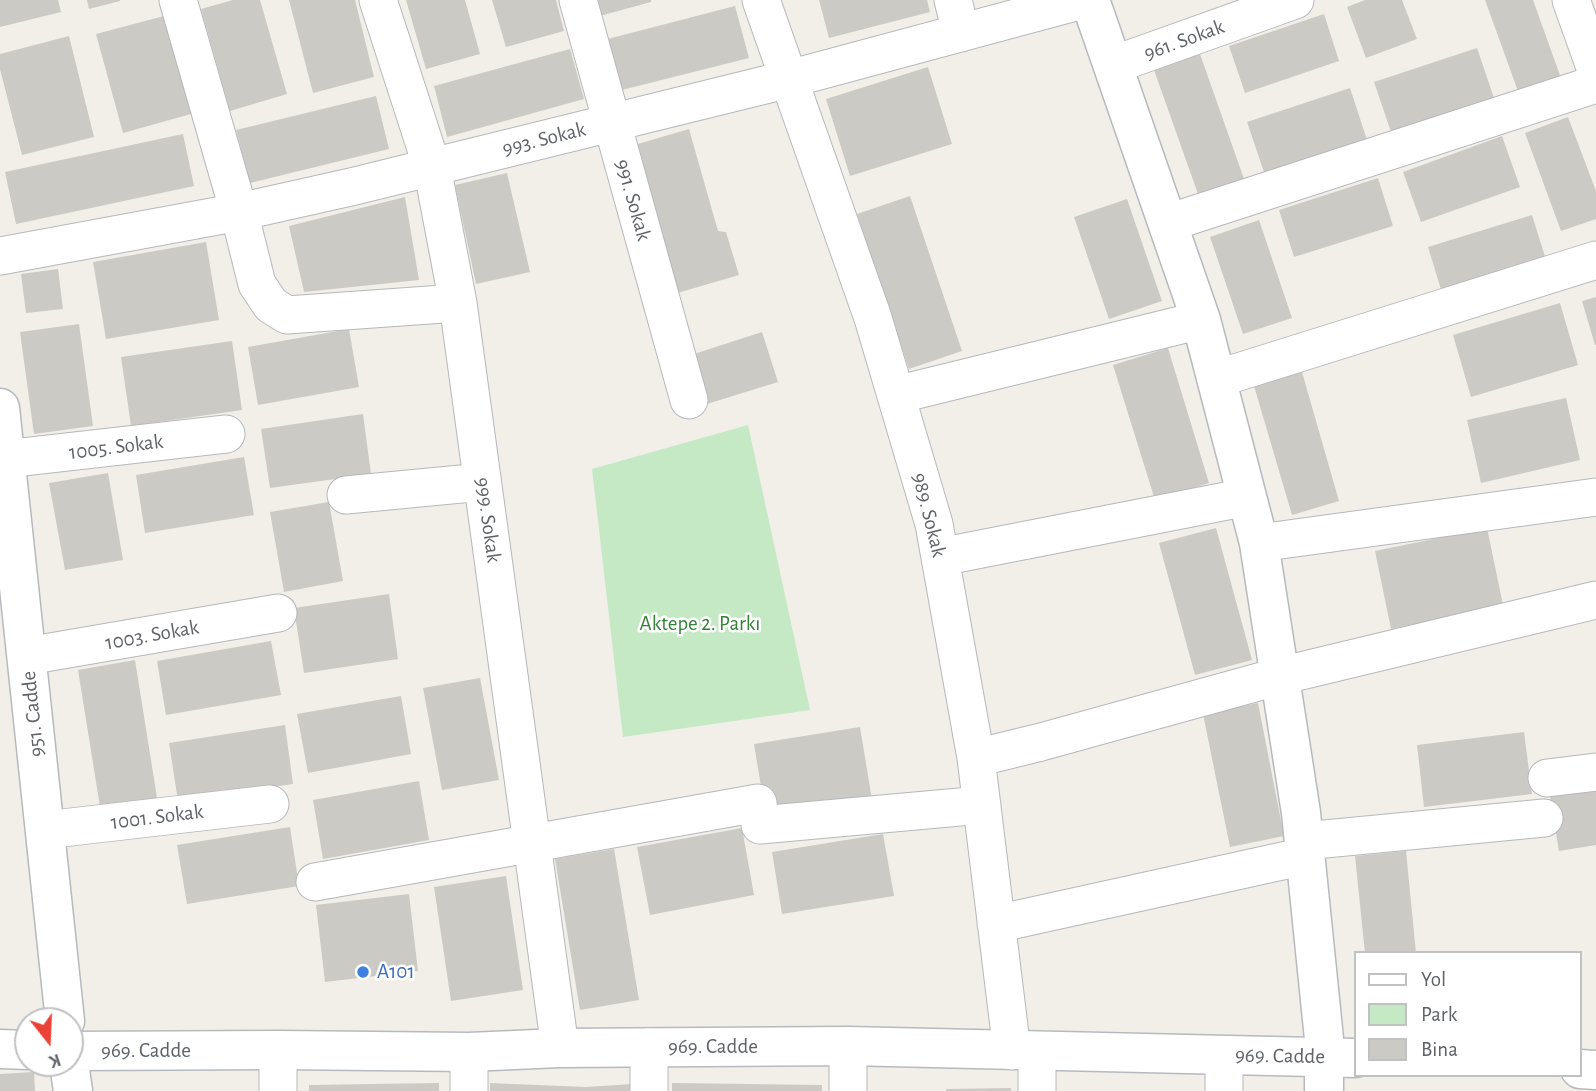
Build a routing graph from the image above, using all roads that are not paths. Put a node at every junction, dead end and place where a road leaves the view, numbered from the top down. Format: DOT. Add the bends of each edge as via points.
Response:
graph roads {
  1 [pos="178,0"];
  2 [pos="378,0"];
  3 [pos="578,0"];
  4 [pos="761,0"];
  5 [pos="1083,0"];
  6 [pos="1090,0"];
  7 [pos="1295,0"];
  8 [pos="1571,0"];
  9 [pos="957,16"];
  10 [pos="1112,65"];
  11 [pos="1595,65"];
  12 [pos="789,79"];
  13 [pos="612,123"];
  14 [pos="432,167"];
  15 [pos="239,212"];
  16 [pos="1168,223"];
  17 [pos="0,256"];
  18 [pos="1596,260"];
  19 [pos="458,303"];
  20 [pos="1201,320"];
  21 [pos="1216,379"];
  22 [pos="896,395"];
  23 [pos="689,400"];
  24 [pos="0,408"];
  25 [pos="226,434"];
  26 [pos="5,459"];
  27 [pos="482,482"];
  28 [pos="346,495"];
  29 [pos="1247,497"];
  30 [pos="1596,497"];
  31 [pos="6,527"];
  32 [pos="1259,542"];
  33 [pos="940,557"];
  34 [pos="1596,600"];
  35 [pos="278,613"];
  36 [pos="27,656"];
  37 [pos="1280,676"];
  38 [pos="976,758"];
  39 [pos="1596,772"];
  40 [pos="1547,778"];
  41 [pos="270,804"];
  42 [pos="982,805"];
  43 [pos="1544,818"];
  44 [pos="45,830"];
  45 [pos="533,843"];
  46 [pos="1304,849"];
  47 [pos="315,882"];
  48 [pos="996,925"];
  49 [pos="64,1007"];
  50 [pos="848,1046"];
  51 [pos="649,1047"];
  52 [pos="559,1048"];
  53 [pos="278,1050"];
  54 [pos="84,1051"];
  55 [pos="1025,1051"];
  56 [pos="469,1052"];
  57 [pos="1335,1068"];
  58 [pos="1224,1073"];
  59 [pos="278,1091"];
  60 [pos="469,1091"];
  61 [pos="649,1091"];
  62 [pos="848,1091"];
  63 [pos="1037,1091"];
  1 -- 15 [label="street"];
  2 -- 14 [label="street, 999. Sokak"];
  3 -- 13 [label="street, 991. Sokak"];
  4 -- 12 [label="street, 989. Sokak"];
  5 -- 9 [label="street, 993. Sokak"];
  6 -- 10 [label="street"];
  7 -- 10 [label="street, 961. Sokak"];
  8 -- 11 [label="street"];
  9 -- 12 [label="street, 993. Sokak"];
  10 -- 16 [label="street"];
  11 -- 16 [label="street"];
  12 -- 13 [label="street, 993. Sokak"];
  12 -- 22 [label="street, 989. Sokak"];
  13 -- 14 [label="street, 993. Sokak"];
  13 -- 23 [label="street, 991. Sokak"];
  14 -- 15 [label="street, 993. Sokak"];
  14 -- 19 [label="street, 999. Sokak"];
  15 -- 17 [label="street, 993. Sokak"];
  15 -- 19 [label="street" via="257,284 271,305 287,315"];
  16 -- 20 [label="street"];
  18 -- 21 [label="street"];
  19 -- 27 [label="street, 999. Sokak"];
  20 -- 21 [label="street"];
  20 -- 22 [label="street"];
  21 -- 29 [label="street"];
  22 -- 33 [label="street, 989. Sokak"];
  24 -- 26 [label="street, 951. Cadde"];
  25 -- 26 [label="street, 1005. Sokak"];
  26 -- 31 [label="street, 951. Cadde"];
  27 -- 28 [label="street"];
  27 -- 45 [label="street, 999. Sokak"];
  29 -- 32 [label="street"];
  29 -- 33 [label="street"];
  30 -- 32 [label="street"];
  31 -- 36 [label="street, 951. Cadde"];
  32 -- 37 [label="street"];
  33 -- 38 [label="street, 989. Sokak"];
  34 -- 37 [label="street"];
  35 -- 36 [label="street, 1003. Sokak"];
  36 -- 44 [label="street, 951. Cadde"];
  37 -- 38 [label="street"];
  37 -- 46 [label="street"];
  38 -- 42 [label="street, 989. Sokak"];
  39 -- 40 [label="street"];
  41 -- 44 [label="street, 1001. Sokak"];
  42 -- 45 [label="street" via="760,825 758,803"];
  42 -- 48 [label="street, 989. Sokak"];
  43 -- 46 [label="street"];
  44 -- 49 [label="street, 951. Cadde"];
  45 -- 47 [label="street"];
  45 -- 52 [label="street, 999. Sokak"];
  46 -- 48 [label="street"];
  46 -- 57 [label="street" via="1324,1039"];
  48 -- 55 [label="street, 989. Sokak"];
  50 -- 51 [label="street, 969. Cadde"];
  50 -- 55 [label="street, 969. Cadde"];
  50 -- 62 [label="street"];
  51 -- 52 [label="street, 969. Cadde"];
  51 -- 61 [label="street"];
  52 -- 56 [label="street, 969. Cadde"];
  53 -- 54 [label="street, 969. Cadde"];
  53 -- 56 [label="street, 969. Cadde"];
  53 -- 59 [label="street"];
  55 -- 58 [label="street, 969. Cadde"];
  55 -- 63 [label="street, 989. Sokak"];
  56 -- 60 [label="street"];
  57 -- 58 [label="street, 969. Cadde"];
}
